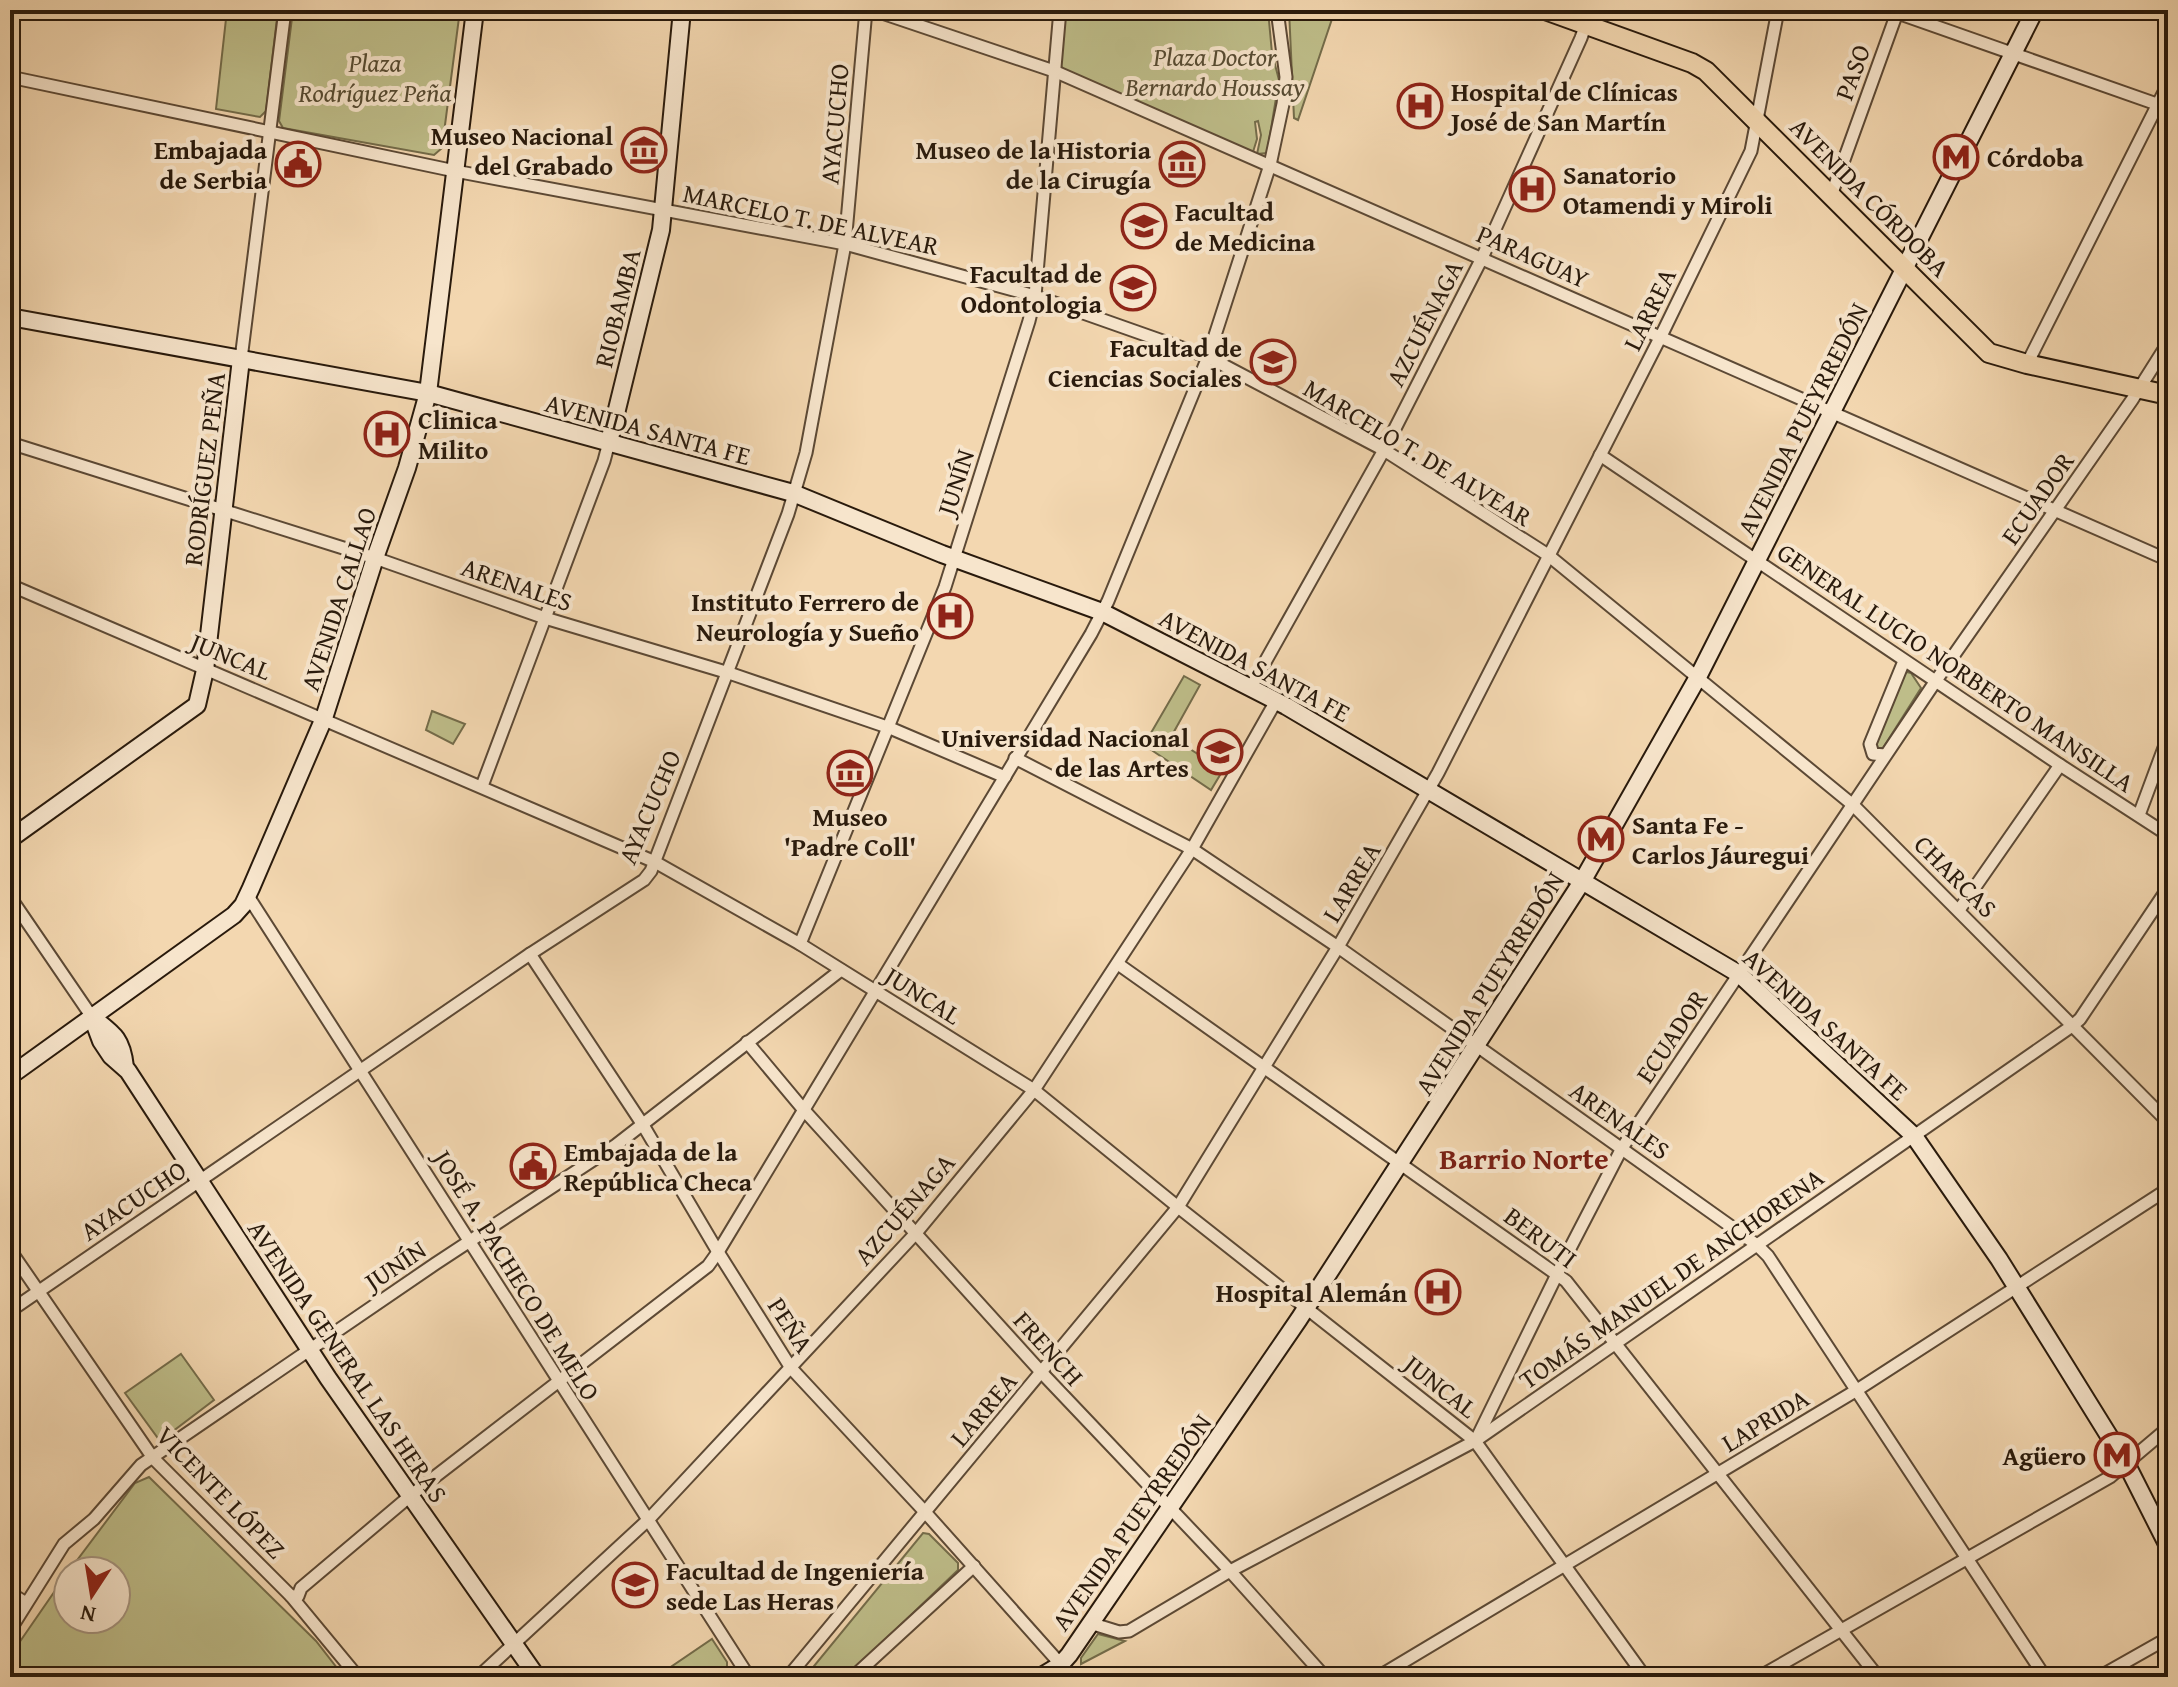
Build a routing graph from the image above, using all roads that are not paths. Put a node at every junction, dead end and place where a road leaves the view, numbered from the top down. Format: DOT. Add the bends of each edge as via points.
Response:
graph roads {
  1 [pos="285,10"];
  2 [pos="475,10"];
  3 [pos="682,10"];
  4 [pos="866,10"];
  5 [pos="873,10"];
  6 [pos="1060,10"];
  7 [pos="1277,10"];
  8 [pos="1545,10"];
  9 [pos="1778,10"];
  10 [pos="2035,10"];
  11 [pos="1895,11"];
  12 [pos="1588,18"];
  13 [pos="2013,54"];
  14 [pos="1054,71"];
  15 [pos="10,77"];
  16 [pos="2168,84"];
  17 [pos="2163,106"];
  18 [pos="1758,121"];
  19 [pos="270,134"];
  20 [pos="1270,165"];
  21 [pos="455,171"];
  22 [pos="1832,193"];
  23 [pos="664,209"];
  24 [pos="845,244"];
  25 [pos="1482,258"];
  26 [pos="1904,269"];
  27 [pos="1035,296"];
  28 [pos="10,317"];
  29 [pos="1661,336"];
  30 [pos="2168,343"];
  31 [pos="1208,357"];
  32 [pos="241,359"];
  33 [pos="2027,364"];
  34 [pos="2139,389"];
  35 [pos="428,393"];
  36 [pos="2168,395"];
  37 [pos="1832,413"];
  38 [pos="609,442"];
  39 [pos="10,443"];
  40 [pos="1384,450"];
  41 [pos="1600,455"];
  42 [pos="793,493"];
  43 [pos="2056,509"];
  44 [pos="224,512"];
  45 [pos="1548,555"];
  46 [pos="375,558"];
  47 [pos="954,558"];
  48 [pos="2168,560"];
  49 [pos="1757,561"];
  50 [pos="10,585"];
  51 [pos="1102,612"];
  52 [pos="545,618"];
  53 [pos="1904,661"];
  54 [pos="205,670"];
  55 [pos="729,673"];
  56 [pos="1698,677"];
  57 [pos="1935,682"];
  58 [pos="1251,687"];
  59 [pos="1276,701"];
  60 [pos="324,718"];
  61 [pos="890,728"];
  62 [pos="2168,737"];
  63 [pos="1885,755"];
  64 [pos="1015,758"];
  65 [pos="2060,765"];
  66 [pos="1005,777"];
  67 [pos="482,786"];
  68 [pos="1429,790"];
  69 [pos="1853,805"];
  70 [pos="2139,815"];
  71 [pos="2168,835"];
  72 [pos="10,839"];
  73 [pos="1192,849"];
  74 [pos="655,862"];
  75 [pos="1583,880"];
  76 [pos="2168,888"];
  77 [pos="248,896"];
  78 [pos="10,897"];
  79 [pos="1959,910"];
  80 [pos="800,944"];
  81 [pos="1338,947"];
  82 [pos="530,954"];
  83 [pos="1118,964"];
  84 [pos="841,970"];
  85 [pos="1739,974"];
  86 [pos="875,991"];
  87 [pos="92,1017"];
  88 [pos="2072,1026"];
  89 [pos="747,1042"];
  90 [pos="1477,1046"];
  91 [pos="1266,1067"];
  92 [pos="360,1071"];
  93 [pos="10,1076"];
  94 [pos="1034,1090"];
  95 [pos="803,1109"];
  96 [pos="2168,1122"];
  97 [pos="643,1125"];
  98 [pos="1914,1136"];
  99 [pos="1622,1148"];
  100 [pos="1401,1164"];
  101 [pos="200,1182"];
  102 [pos="2168,1189"];
  103 [pos="1178,1207"];
  104 [pos="916,1233"];
  105 [pos="471,1241"];
  106 [pos="1757,1245"];
  107 [pos="10,1250"];
  108 [pos="718,1252"];
  109 [pos="1557,1274"];
  110 [pos="2017,1288"];
  111 [pos="36,1292"];
  112 [pos="1307,1307"];
  113 [pos="10,1311"];
  114 [pos="1615,1343"];
  115 [pos="309,1349"];
  116 [pos="791,1368"];
  117 [pos="1042,1373"];
  118 [pos="559,1383"];
  119 [pos="1857,1390"];
  120 [pos="1497,1393"];
  121 [pos="1514,1413"];
  122 [pos="2168,1428"];
  123 [pos="1475,1441"];
  124 [pos="153,1458"];
  125 [pos="2127,1465"];
  126 [pos="1719,1474"];
  127 [pos="410,1496"];
  128 [pos="1170,1510"];
  129 [pos="925,1512"];
  130 [pos="649,1519"];
  131 [pos="2168,1546"];
  132 [pos="1968,1558"];
  133 [pos="974,1566"];
  134 [pos="1564,1566"];
  135 [pos="1230,1571"];
  136 [pos="10,1593"];
  137 [pos="291,1596"];
  138 [pos="26,1603"];
  139 [pos="1090,1623"];
  140 [pos="10,1630"];
  141 [pos="1842,1630"];
  142 [pos="2168,1638"];
  143 [pos="514,1643"];
  144 [pos="1066,1671"];
  145 [pos="358,1677"];
  146 [pos="478,1677"];
  147 [pos="537,1677"];
  148 [pos="749,1677"];
  149 [pos="788,1677"];
  150 [pos="853,1677"];
  151 [pos="1040,1677"];
  152 [pos="1325,1677"];
  153 [pos="1378,1677"];
  154 [pos="1645,1677"];
  155 [pos="1759,1677"];
  156 [pos="1878,1677"];
  157 [pos="2045,1677"];
  158 [pos="2099,1677"];
  1 -- 19 [label="street, RODRÍGUEZ PEÑA"];
  2 -- 21 [label="main road, AVENIDA CALLAO"];
  3 -- 23 [label="main road, RIOBAMBA"];
  4 -- 24 [label="street, AYACUCHO"];
  5 -- 14 [label="street, PARAGUAY"];
  6 -- 14 [label="street, JUNÍN"];
  7 -- 20 [label="street" via="1286,77"];
  8 -- 12 [label="main road, AVENIDA CÓRDOBA"];
  9 -- 18 [label="street, LARREA"];
  10 -- 13 [label="main road, AVENIDA PUEYRREDÓN"];
  11 -- 13 [label="street"];
  11 -- 22 [label="street, PASO"];
  12 -- 18 [label="main road, AVENIDA CÓRDOBA" via="1699,67"];
  12 -- 25 [label="street, AZCUÉNAGA"];
  13 -- 17 [label="street"];
  13 -- 26 [label="main road, AVENIDA PUEYRREDÓN"];
  14 -- 20 [label="street, PARAGUAY"];
  14 -- 27 [label="street, JUNÍN"];
  15 -- 19 [label="street, MARCELO T. DE ALVEAR"];
  16 -- 17 [label="street"];
  17 -- 33 [label="street"];
  18 -- 22 [label="main road, AVENIDA CÓRDOBA"];
  18 -- 29 [label="street, LARREA" via="1751,151"];
  19 -- 21 [label="street, MARCELO T. DE ALVEAR"];
  19 -- 32 [label="street, RODRÍGUEZ PEÑA"];
  20 -- 25 [label="street, PARAGUAY"];
  20 -- 31 [label="street"];
  21 -- 23 [label="street, MARCELO T. DE ALVEAR"];
  21 -- 35 [label="main road, AVENIDA CALLAO"];
  22 -- 26 [label="main road, AVENIDA CÓRDOBA"];
  23 -- 24 [label="street, MARCELO T. DE ALVEAR"];
  23 -- 38 [label="main road, RIOBAMBA"];
  24 -- 27 [label="street, MARCELO T. DE ALVEAR"];
  24 -- 42 [label="street, AYACUCHO" via="806,453"];
  25 -- 29 [label="street, PARAGUAY"];
  25 -- 40 [label="street, AZCUÉNAGA"];
  26 -- 33 [label="main road, AVENIDA CÓRDOBA" via="1989,353"];
  26 -- 37 [label="main road, AVENIDA PUEYRREDÓN"];
  27 -- 31 [label="street, MARCELO T. DE ALVEAR"];
  27 -- 47 [label="street, JUNÍN"];
  28 -- 32 [label="main road, AVENIDA SANTA FE"];
  29 -- 37 [label="street, PARAGUAY"];
  29 -- 41 [label="street, LARREA"];
  30 -- 34 [label="street, ECUADOR"];
  31 -- 40 [label="street, MARCELO T. DE ALVEAR"];
  31 -- 51 [label="street"];
  32 -- 35 [label="main road, AVENIDA SANTA FE"];
  32 -- 44 [label="main road, RODRÍGUEZ PEÑA"];
  33 -- 34 [label="main road, AVENIDA CÓRDOBA"];
  34 -- 36 [label="main road, AVENIDA CÓRDOBA"];
  34 -- 43 [label="street, ECUADOR"];
  35 -- 38 [label="main road, AVENIDA SANTA FE"];
  35 -- 46 [label="main road, AVENIDA CALLAO"];
  37 -- 43 [label="street, PARAGUAY"];
  37 -- 49 [label="main road, AVENIDA PUEYRREDÓN"];
  38 -- 42 [label="main road, AVENIDA SANTA FE"];
  38 -- 52 [label="street, RIOBAMBA"];
  39 -- 44 [label="street, ARENALES"];
  40 -- 45 [label="street, MARCELO T. DE ALVEAR"];
  40 -- 58 [label="street, AZCUÉNAGA"];
  41 -- 45 [label="street, LARREA"];
  41 -- 49 [label="street, GENERAL LUCIO NORBERTO MANSILLA"];
  42 -- 47 [label="main road, AVENIDA SANTA FE"];
  42 -- 55 [label="street, AYACUCHO"];
  43 -- 48 [label="street, PARAGUAY"];
  43 -- 57 [label="street, ECUADOR"];
  44 -- 46 [label="street, ARENALES"];
  44 -- 54 [label="main road, RODRÍGUEZ PEÑA"];
  45 -- 56 [label="street, MARCELO T. DE ALVEAR"];
  45 -- 68 [label="street, LARREA"];
  46 -- 52 [label="street, ARENALES"];
  46 -- 60 [label="main road, AVENIDA CALLAO"];
  47 -- 51 [label="main road, AVENIDA SANTA FE"];
  47 -- 61 [label="street, JUNÍN"];
  49 -- 53 [label="street, GENERAL LUCIO NORBERTO MANSILLA"];
  49 -- 56 [label="main road, AVENIDA PUEYRREDÓN"];
  50 -- 54 [label="street, JUNCAL"];
  51 -- 58 [label="main road, AVENIDA SANTA FE"];
  51 -- 64 [label="street"];
  52 -- 55 [label="street, ARENALES"];
  52 -- 67 [label="street, RIOBAMBA"];
  53 -- 57 [label="street, GENERAL LUCIO NORBERTO MANSILLA"];
  53 -- 63 [label="street" via="1870,744 1873,754"];
  54 -- 60 [label="street, JUNCAL"];
  54 -- 72 [label="main road, RODRÍGUEZ PEÑA" via="197,705"];
  55 -- 61 [label="street, ARENALES"];
  55 -- 74 [label="street, AYACUCHO"];
  56 -- 69 [label="street, CHARCAS"];
  56 -- 75 [label="main road, AVENIDA PUEYRREDÓN"];
  57 -- 63 [label="street, ECUADOR"];
  57 -- 65 [label="street, GENERAL LUCIO NORBERTO MANSILLA"];
  58 -- 59 [label="main road, AVENIDA SANTA FE"];
  59 -- 68 [label="main road, AVENIDA SANTA FE"];
  59 -- 73 [label="street, AZCUÉNAGA"];
  60 -- 67 [label="street, JUNCAL"];
  60 -- 77 [label="main road, AVENIDA CALLAO"];
  61 -- 66 [label="street, ARENALES"];
  61 -- 80 [label="street, JUNÍN"];
  62 -- 70 [label="street"];
  63 -- 69 [label="street, ECUADOR"];
  64 -- 66 [label="street"];
  64 -- 73 [label="street, ARENALES"];
  65 -- 70 [label="street, GENERAL LUCIO NORBERTO MANSILLA"];
  65 -- 79 [label="street"];
  66 -- 86 [label="street"];
  67 -- 74 [label="street, JUNCAL"];
  68 -- 75 [label="main road, AVENIDA SANTA FE"];
  68 -- 81 [label="street, LARREA"];
  69 -- 79 [label="street, CHARCAS"];
  69 -- 85 [label="street, ECUADOR"];
  70 -- 71 [label="street, GENERAL LUCIO NORBERTO MANSILLA"];
  73 -- 81 [label="street, ARENALES"];
  73 -- 83 [label="street, AZCUÉNAGA"];
  74 -- 80 [label="street, JUNCAL"];
  74 -- 82 [label="street, AYACUCHO" via="644,880"];
  75 -- 85 [label="main road, AVENIDA SANTA FE"];
  75 -- 90 [label="main road, AVENIDA PUEYRREDÓN"];
  76 -- 88 [label="street, TOMÁS MANUEL DE ANCHORENA"];
  77 -- 87 [label="main road, AVENIDA CALLAO" via="234,915"];
  77 -- 92 [label="street, JOSÉ A. PACHECO DE MELO"];
  78 -- 87 [label="street"];
  79 -- 88 [label="street, CHARCAS"];
  80 -- 84 [label="street, JUNCAL"];
  81 -- 90 [label="street, ARENALES"];
  81 -- 91 [label="street, LARREA"];
  82 -- 92 [label="street, AYACUCHO"];
  82 -- 97 [label="street, PEÑA"];
  83 -- 91 [label="street, BERUTI"];
  83 -- 94 [label="street, AZCUÉNAGA"];
  84 -- 86 [label="street, JUNCAL"];
  84 -- 89 [label="street, JUNÍN"];
  85 -- 98 [label="main road, AVENIDA SANTA FE"];
  85 -- 99 [label="street, ECUADOR"];
  86 -- 94 [label="street, JUNCAL"];
  86 -- 95 [label="street"];
  87 -- 93 [label="main road, AVENIDA CALLAO"];
  87 -- 101 [label="main road, AVENIDA GENERAL LAS HERAS" via="101,1041 125,1067"];
  88 -- 96 [label="street, CHARCAS"];
  88 -- 98 [label="street, TOMÁS MANUEL DE ANCHORENA"];
  89 -- 95 [label="street, FRENCH"];
  89 -- 97 [label="street, JUNÍN"];
  90 -- 99 [label="street, ARENALES"];
  90 -- 100 [label="main road, AVENIDA PUEYRREDÓN"];
  91 -- 100 [label="street, BERUTI"];
  91 -- 103 [label="street, LARREA"];
  92 -- 101 [label="street, AYACUCHO"];
  92 -- 105 [label="street, JOSÉ A. PACHECO DE MELO"];
  94 -- 103 [label="street, JUNCAL"];
  94 -- 104 [label="street, AZCUÉNAGA"];
  95 -- 104 [label="street, FRENCH"];
  95 -- 108 [label="street"];
  97 -- 105 [label="street, JUNÍN"];
  97 -- 108 [label="street, PEÑA"];
  98 -- 106 [label="street, TOMÁS MANUEL DE ANCHORENA"];
  98 -- 110 [label="main road, AVENIDA SANTA FE"];
  99 -- 106 [label="street, ARENALES"];
  99 -- 109 [label="street, ECUADOR"];
  100 -- 109 [label="street, BERUTI"];
  100 -- 112 [label="main road, AVENIDA PUEYRREDÓN"];
  101 -- 111 [label="street, AYACUCHO"];
  101 -- 115 [label="main road, AVENIDA GENERAL LAS HERAS"];
  102 -- 110 [label="street, LAPRIDA"];
  103 -- 112 [label="street, JUNCAL"];
  103 -- 117 [label="street, LARREA"];
  104 -- 116 [label="street, AZCUÉNAGA"];
  104 -- 117 [label="street, FRENCH"];
  105 -- 115 [label="street, JUNÍN"];
  105 -- 118 [label="street, JOSÉ A. PACHECO DE MELO"];
  106 -- 114 [label="street, TOMÁS MANUEL DE ANCHORENA"];
  106 -- 119 [label="street, ARENALES"];
  107 -- 111 [label="street, VICENTE LÓPEZ"];
  108 -- 116 [label="street, PEÑA"];
  108 -- 118 [label="street" via="708,1266"];
  109 -- 114 [label="street, BERUTI"];
  109 -- 120 [label="street, ECUADOR"];
  110 -- 119 [label="street, LAPRIDA"];
  110 -- 125 [label="main road, AVENIDA SANTA FE"];
  111 -- 113 [label="street, AYACUCHO"];
  111 -- 124 [label="street, VICENTE LÓPEZ"];
  112 -- 123 [label="street, JUNCAL"];
  112 -- 128 [label="main road, AVENIDA PUEYRREDÓN"];
  114 -- 121 [label="street, TOMÁS MANUEL DE ANCHORENA"];
  114 -- 126 [label="street, BERUTI"];
  115 -- 124 [label="street, JUNÍN"];
  115 -- 127 [label="main road, AVENIDA GENERAL LAS HERAS"];
  116 -- 129 [label="street, PEÑA"];
  116 -- 130 [label="street, AZCUÉNAGA"];
  117 -- 128 [label="street, FRENCH"];
  117 -- 129 [label="street, LARREA"];
  118 -- 127 [label="street"];
  118 -- 130 [label="street, JOSÉ A. PACHECO DE MELO"];
  119 -- 126 [label="street, LAPRIDA"];
  119 -- 132 [label="street, ARENALES"];
  120 -- 121 [label="street" via="1501,1410"];
  120 -- 123 [label="street, ECUADOR"];
  121 -- 123 [label="street, TOMÁS MANUEL DE ANCHORENA"];
  122 -- 125 [label="street"];
  123 -- 134 [label="street, JUNCAL"];
  123 -- 135 [label="street, TOMÁS MANUEL DE ANCHORENA"];
  124 -- 137 [label="street, VICENTE LÓPEZ"];
  124 -- 138 [label="street, JUNÍN" via="64,1544"];
  125 -- 131 [label="main road, AVENIDA SANTA FE"];
  125 -- 132 [label="street"];
  126 -- 134 [label="street, LAPRIDA"];
  126 -- 141 [label="street, BERUTI"];
  127 -- 137 [label="street" via="298,1596"];
  127 -- 143 [label="main road, AVENIDA GENERAL LAS HERAS"];
  128 -- 135 [label="street, FRENCH"];
  128 -- 139 [label="main road, AVENIDA PUEYRREDÓN"];
  129 -- 133 [label="street, PEÑA"];
  129 -- 149 [label="street, LARREA"];
  130 -- 143 [label="street, AZCUÉNAGA"];
  130 -- 148 [label="street, JOSÉ A. PACHECO DE MELO"];
  132 -- 141 [label="street"];
  132 -- 157 [label="street, ARENALES"];
  133 -- 144 [label="street, PEÑA"];
  133 -- 150 [label="street"];
  134 -- 153 [label="street, LAPRIDA"];
  134 -- 154 [label="street, JUNCAL"];
  135 -- 139 [label="street, TOMÁS MANUEL DE ANCHORENA" via="1129,1631"];
  135 -- 152 [label="street, FRENCH"];
  136 -- 138 [label="street"];
  137 -- 145 [label="street, VICENTE LÓPEZ"];
  138 -- 140 [label="street, JUNÍN"];
  139 -- 144 [label="main road, AVENIDA PUEYRREDÓN"];
  141 -- 155 [label="street"];
  141 -- 156 [label="street, BERUTI"];
  142 -- 158 [label="street"];
  143 -- 146 [label="street, AZCUÉNAGA"];
  143 -- 147 [label="main road, AVENIDA GENERAL LAS HERAS"];
  144 -- 151 [label="main road, AVENIDA PUEYRREDÓN"];
}
